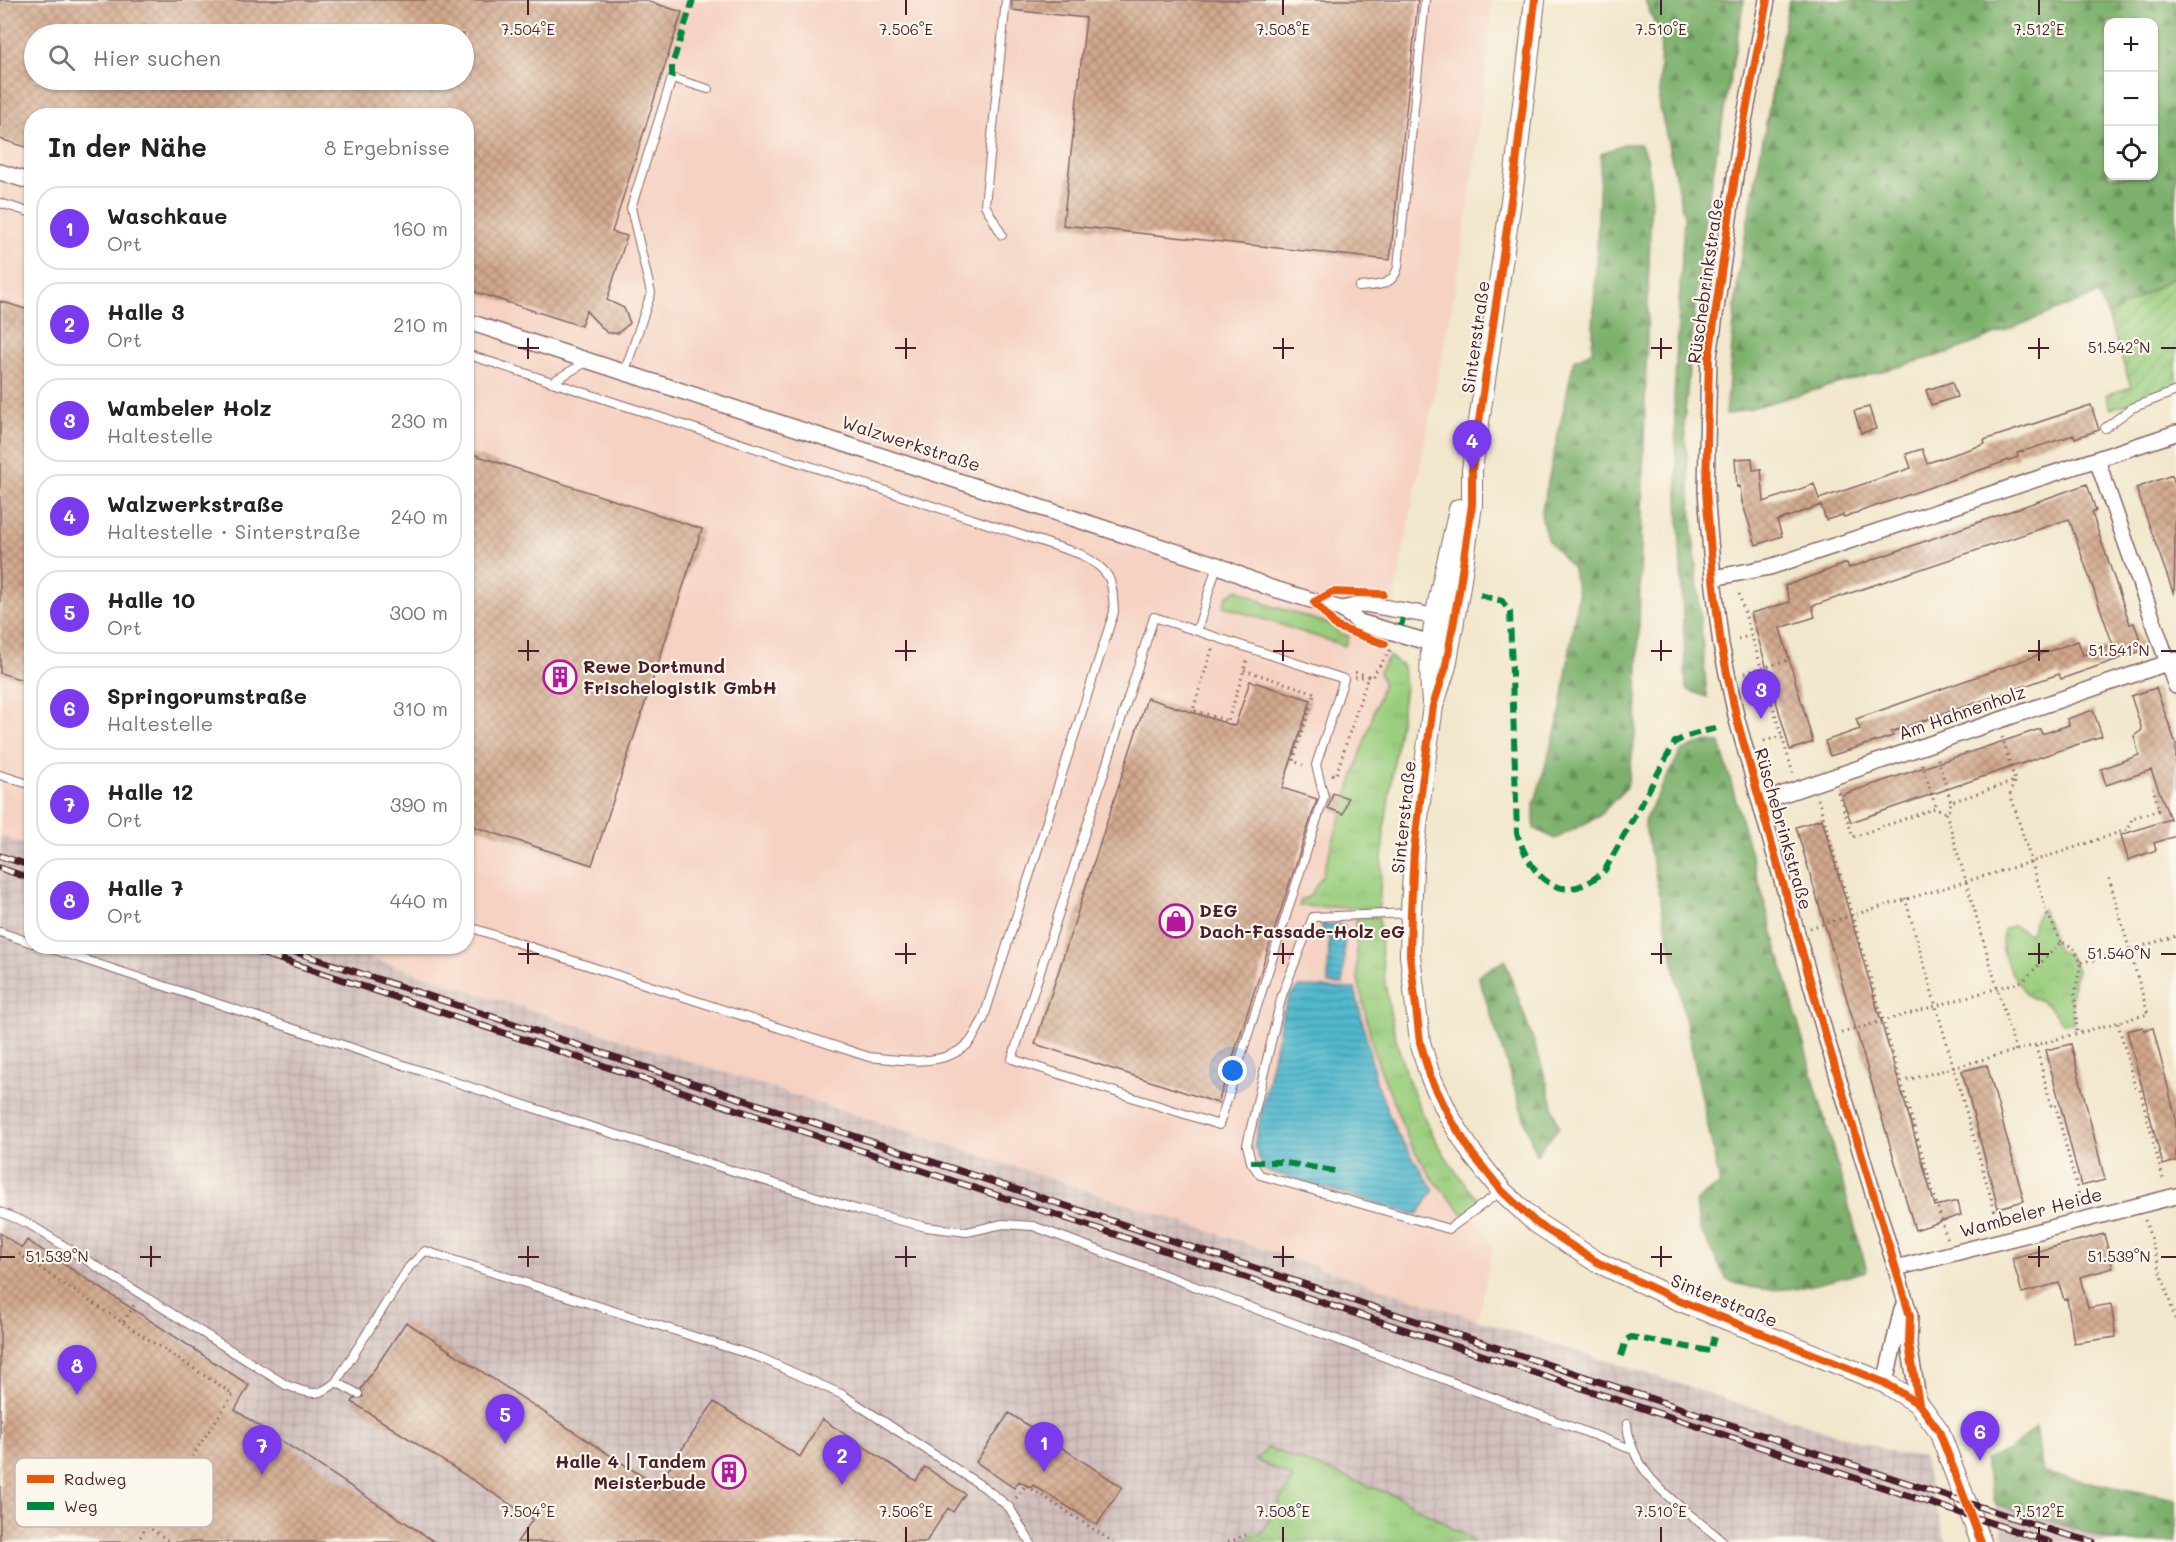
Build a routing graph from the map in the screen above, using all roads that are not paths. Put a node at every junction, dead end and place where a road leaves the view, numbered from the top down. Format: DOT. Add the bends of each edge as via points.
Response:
graph roads {
  1 [pos="1006,0"];
  2 [pos="1425,0"];
  3 [pos="1535,0"];
  4 [pos="1767,0"];
  5 [pos="708,89"];
  6 [pos="0,172"];
  7 [pos="24,180"];
  8 [pos="0,203"];
  9 [pos="24,210"];
  10 [pos="1002,235"];
  11 [pos="1359,287"];
  12 [pos="474,324"];
  13 [pos="474,357"];
  14 [pos="590,360"];
  15 [pos="625,371"];
  16 [pos="552,381"];
  17 [pos="2176,391"];
  18 [pos="2106,428"];
  19 [pos="2176,433"];
  20 [pos="2097,460"];
  21 [pos="1472,470"];
  22 [pos="1217,565"];
  23 [pos="1713,578"];
  24 [pos="1341,609"];
  25 [pos="1434,616"];
  26 [pos="1454,620"];
  27 [pos="1197,631"];
  28 [pos="1440,646"];
  29 [pos="2172,661"];
  30 [pos="2176,686"];
  31 [pos="0,775"];
  32 [pos="24,782"];
  33 [pos="1760,802"];
  34 [pos="1411,913"];
  35 [pos="474,929"];
  36 [pos="0,932"];
  37 [pos="24,940"];
  38 [pos="67,954"];
  39 [pos="1502,1191"];
  40 [pos="2176,1196"];
  41 [pos="0,1212"];
  42 [pos="1896,1268"];
  43 [pos="1903,1294"];
  44 [pos="336,1382"];
  45 [pos="1885,1383"];
  46 [pos="357,1394"];
  47 [pos="1919,1404"];
  48 [pos="1627,1424"];
  49 [pos="1631,1449"];
  50 [pos="1030,1542"];
  51 [pos="1724,1542"];
  52 [pos="1981,1542"];
  1 -- 10 [label="lane" via="986,205"];
  2 -- 11 [label="lane" via="1398,267 1386,284"];
  3 -- 21 [label="street, Sinterstraße" via="1515,173"];
  4 -- 23 [label="street, Rüschebrinkstraße" via="1740,142 1709,357 1706,490"];
  5 -- 15 [label="lane" via="672,78 631,208 651,293"];
  6 -- 7 [label="street"];
  8 -- 9 [label="lane"];
  12 -- 14 [label="street, Walzwerkstraße"];
  13 -- 16 [label="lane"];
  14 -- 15 [label="street, Walzwerkstraße"];
  14 -- 16 [label="lane"];
  15 -- 22 [label="street, Walzwerkstraße"];
  16 -- 35 [label="lane" via="1080,554 1104,568 1112,586 1114,612 983,1020 968,1044 945,1057 910,1062 869,1057"];
  17 -- 18 [label="lane" via="2132,408"];
  19 -- 20 [label="street"];
  20 -- 23 [label="street" via="1770,567"];
  20 -- 29 [label="street"];
  21 -- 25 [label="street, Sinterstraße"];
  21 -- 26 [label="street, Sinterstraße" via="1472,505"];
  22 -- 24 [label="street, Walzwerkstraße" via="1268,587"];
  22 -- 27 [label="lane"];
  23 -- 33 [label="street, Rüschebrinkstraße" via="1728,682"];
  24 -- 25 [label="street, Walzwerkstraße" via="1365,604"];
  24 -- 28 [label="street, Walzwerkstraße" via="1359,622"];
  25 -- 26 [label="street, Walzwerkstraße"];
  25 -- 28 [label="street, Sinterstraße"];
  26 -- 28 [label="street, Sinterstraße"];
  27 -- 27 [label="lane" via="1344,679 1316,769 1324,797 1219,1125 1012,1059 1154,617"];
  28 -- 34 [label="street, Sinterstraße" via="1445,671 1432,706 1413,851"];
  29 -- 30 [label="street"];
  29 -- 33 [label="street, Am Hahnenholz"];
  31 -- 32 [label="lane"];
  33 -- 42 [label="street, Rüschebrinkstraße"];
  34 -- 39 [label="street, Sinterstraße" via="1414,1008 1430,1076 1450,1119"];
  34 -- 39 [label="lane" via="1313,917 1282,995 1247,1145 1251,1162 1260,1175 1449,1229"];
  36 -- 37 [label="lane"];
  38 -- 49 [label="lane" via="859,1210 926,1227 967,1232 1003,1224 1034,1226"];
  39 -- 45 [label="street, Sinterstraße" via="1534,1222 1597,1262 1678,1300"];
  40 -- 42 [label="street, Wambeler Heide"];
  41 -- 44 [label="lane" via="29,1224 286,1385 311,1394 326,1392"];
  42 -- 43 [label="street, Rüschebrinkstraße"];
  43 -- 45 [label="street, Rüschebrinkstraße" via="1902,1317"];
  43 -- 47 [label="street, Rüschebrinkstraße" via="1910,1316 1909,1345"];
  44 -- 46 [label="lane"];
  44 -- 50 [label="lane" via="409,1268 425,1251 761,1358 843,1395 985,1488 1009,1507"];
  45 -- 47 [label="street, Rüschebrinkstraße"];
  47 -- 52 [label="street, Rüschebrinkstraße" via="1939,1431"];
  48 -- 49 [label="lane"];
  49 -- 51 [label="lane" via="1655,1484"];
}
